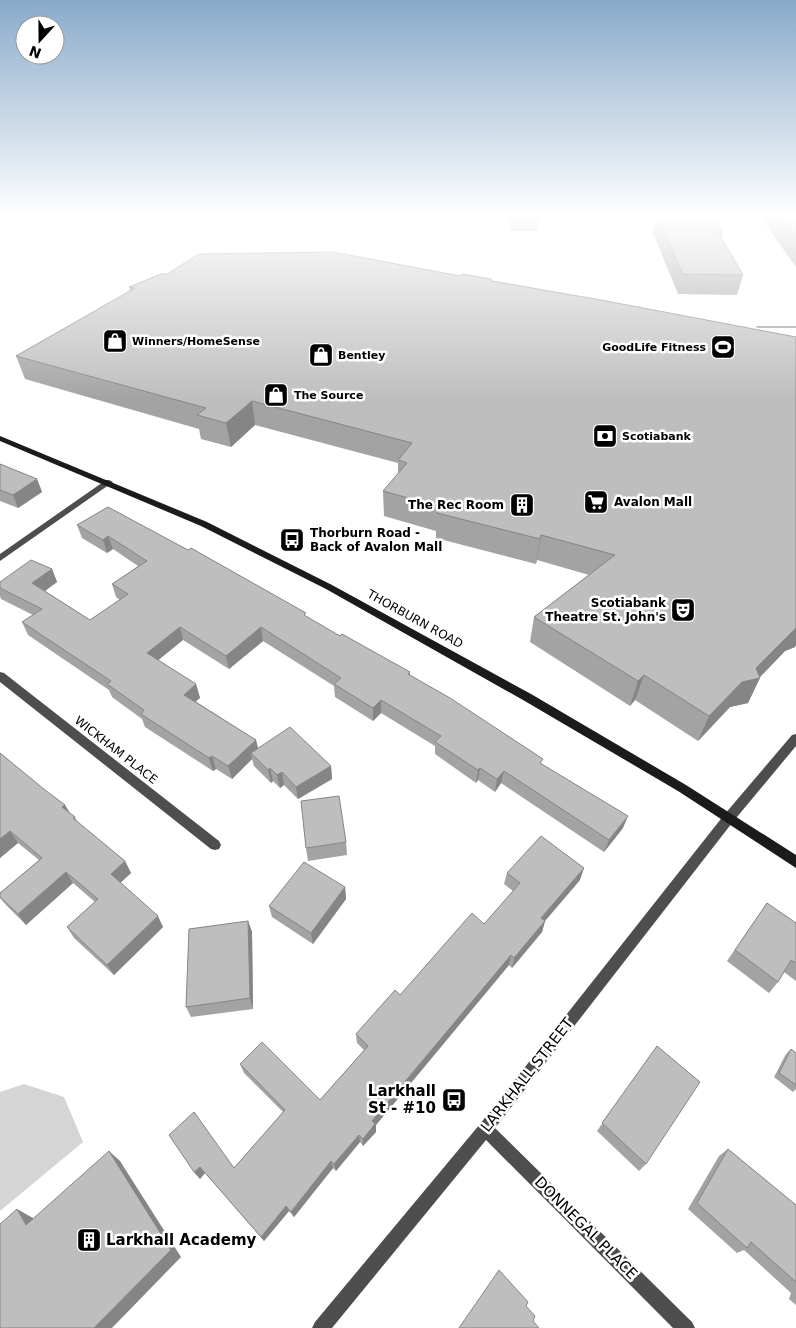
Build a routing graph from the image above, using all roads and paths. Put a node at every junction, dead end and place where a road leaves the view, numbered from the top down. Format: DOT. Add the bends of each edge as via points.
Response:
graph roads {
  1 [pos="0,438"];
  2 [pos="109,482"];
  3 [pos="0,558"];
  4 [pos="0,676"];
  5 [pos="796,738"];
  6 [pos="728,818"];
  7 [pos="215,845"];
  8 [pos="796,862"];
  9 [pos="485,1129"];
  10 [pos="321,1328"];
  11 [pos="686,1328"];
  1 -- 2 [label="main road, THORBURN ROAD"];
  2 -- 3 [label="street"];
  2 -- 6 [label="main road, THORBURN ROAD" via="228,535 329,588 535,701"];
  4 -- 7 [label="street, WICKHAM PLACE"];
  5 -- 6 [label="street, LARKHALL STREET"];
  6 -- 8 [label="main road, THORBURN ROAD"];
  6 -- 9 [label="street, LARKHALL STREET"];
  9 -- 10 [label="street, LARKHALL STREET"];
  9 -- 11 [label="street, DONNEGAL PLACE"];
}
